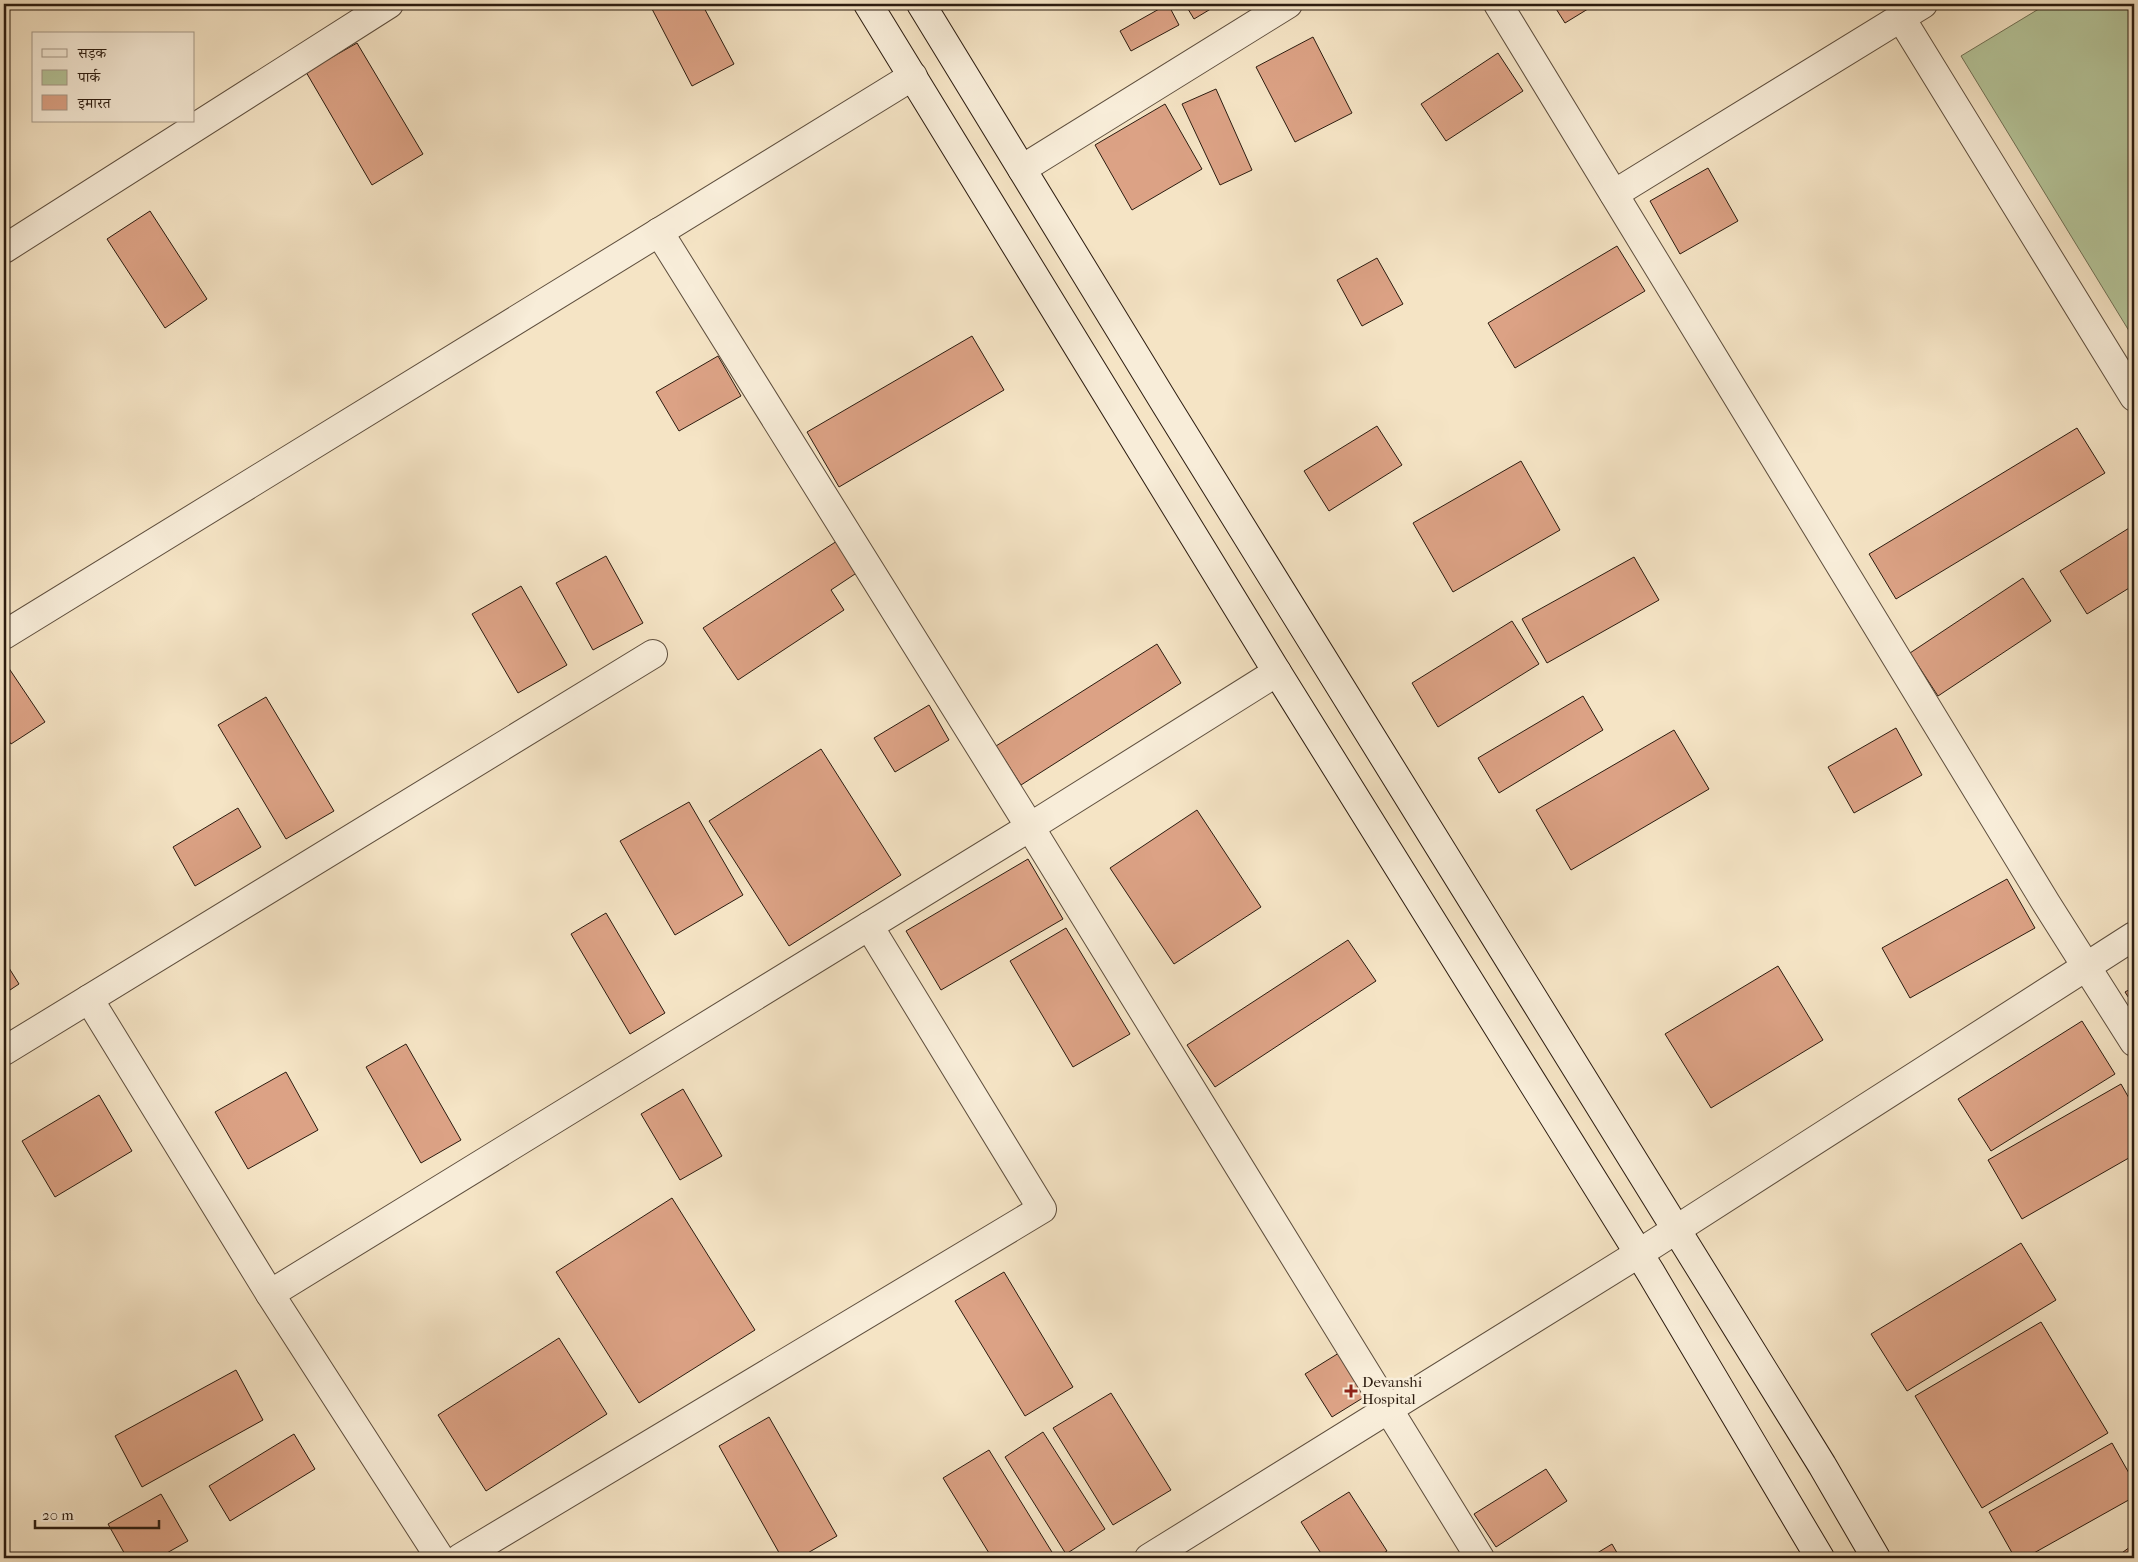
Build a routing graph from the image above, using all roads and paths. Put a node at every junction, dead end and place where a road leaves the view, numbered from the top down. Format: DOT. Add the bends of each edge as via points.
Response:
graph roads {
  1 [pos="389,4"];
  2 [pos="868,4"];
  3 [pos="921,4"];
  4 [pos="1288,4"];
  5 [pos="1498,4"];
  6 [pos="1923,4"];
  7 [pos="1901,18"];
  8 [pos="912,76"];
  9 [pos="1022,169"];
  10 [pos="1614,194"];
  11 [pos="659,232"];
  12 [pos="4,249"];
  13 [pos="2134,396"];
  14 [pos="4,635"];
  15 [pos="652,654"];
  16 [pos="1277,672"];
  17 [pos="1030,826"];
  18 [pos="869,926"];
  19 [pos="2134,936"];
  20 [pos="2086,967"];
  21 [pos="89,999"];
  22 [pos="2134,1042"];
  23 [pos="4,1051"];
  24 [pos="1676,1229"];
  25 [pos="1638,1254"];
  26 [pos="270,1294"];
  27 [pos="1388,1408"];
  28 [pos="440,1558"];
  29 [pos="460,1558"];
  30 [pos="1149,1558"];
  31 [pos="1480,1558"];
  32 [pos="1820,1558"];
  33 [pos="1876,1558"];
  1 -- 12 [label="street"];
  2 -- 8 [label="street"];
  3 -- 9 [label="street"];
  4 -- 9 [label="street"];
  5 -- 10 [label="street"];
  6 -- 7 [label="street"];
  7 -- 10 [label="street"];
  7 -- 13 [label="street"];
  8 -- 11 [label="street"];
  8 -- 16 [label="street"];
  9 -- 24 [label="street"];
  10 -- 20 [label="street"];
  11 -- 14 [label="street"];
  11 -- 17 [label="street"];
  15 -- 21 [label="street"];
  16 -- 17 [label="street"];
  16 -- 25 [label="street"];
  17 -- 18 [label="street"];
  17 -- 27 [label="street"];
  18 -- 26 [label="street"];
  18 -- 29 [label="street" via="1042,1209"];
  19 -- 20 [label="street"];
  20 -- 22 [label="street"];
  20 -- 24 [label="street"];
  21 -- 23 [label="street"];
  21 -- 26 [label="street"];
  24 -- 25 [label="street"];
  24 -- 33 [label="street"];
  25 -- 27 [label="street"];
  25 -- 32 [label="street"];
  26 -- 28 [label="street"];
  27 -- 30 [label="street"];
  27 -- 31 [label="street"];
}
